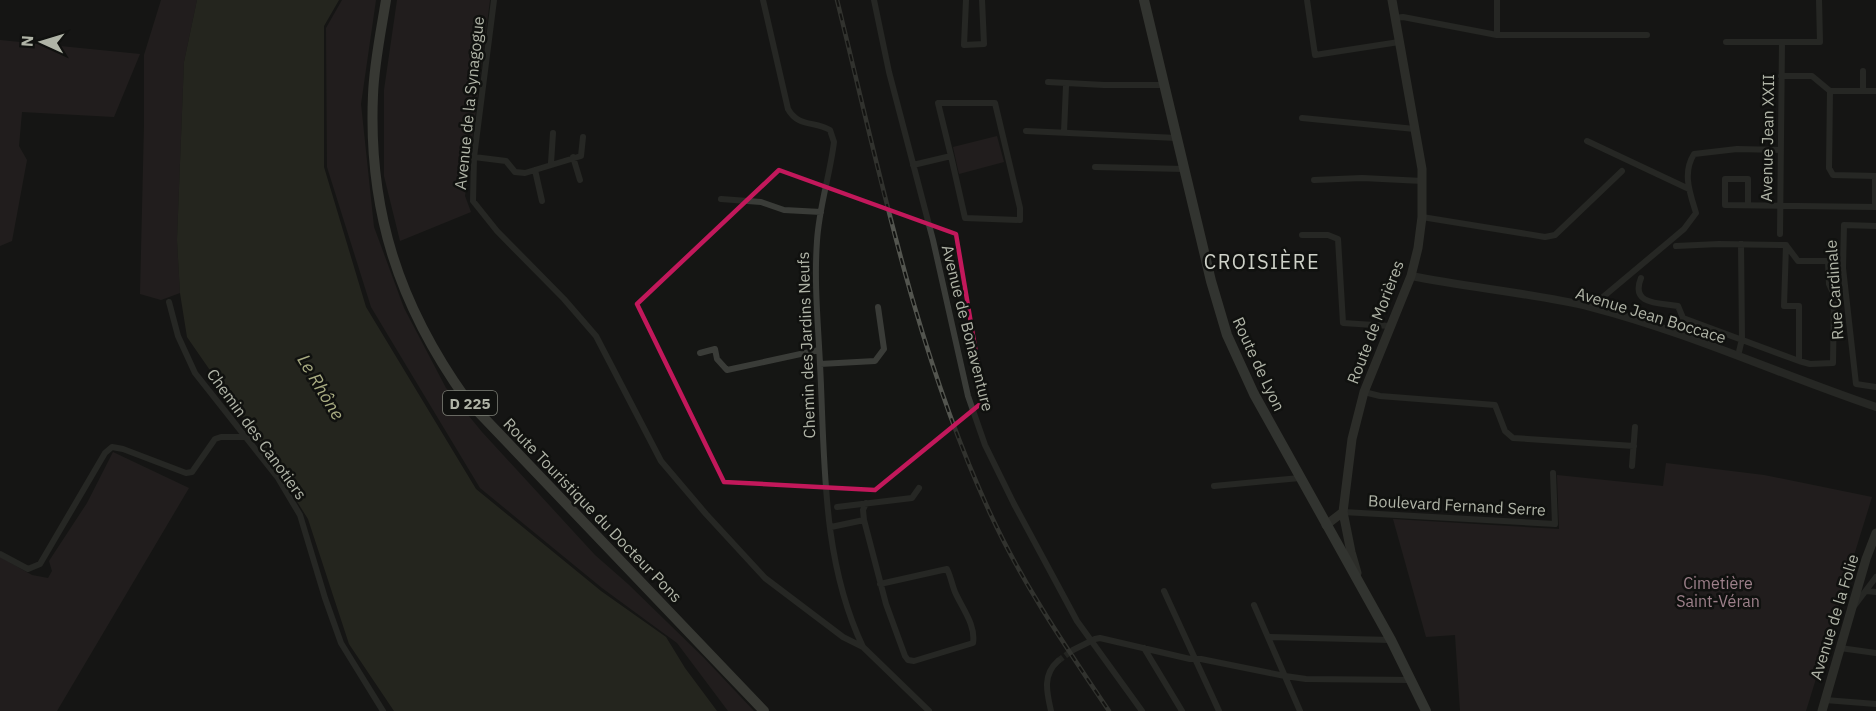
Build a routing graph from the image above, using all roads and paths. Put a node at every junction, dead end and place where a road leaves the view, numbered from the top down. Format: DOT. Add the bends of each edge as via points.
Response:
graph roads {
  1 [pos="386,0"];
  2 [pos="494,0"];
  3 [pos="762,0"];
  4 [pos="874,0"];
  5 [pos="966,0"];
  6 [pos="982,0"];
  7 [pos="1144,0"];
  8 [pos="1307,0"];
  9 [pos="1392,0"];
  10 [pos="1497,0"];
  11 [pos="1819,0"];
  12 [pos="1395,18"];
  13 [pos="1497,35"];
  14 [pos="1647,35"];
  15 [pos="1399,42"];
  16 [pos="1726,42"];
  17 [pos="1782,42"];
  18 [pos="1863,71"];
  19 [pos="1782,76"];
  20 [pos="1048,82"];
  21 [pos="1066,86"];
  22 [pos="1164,86"];
  23 [pos="1830,91"];
  24 [pos="1876,91"];
  25 [pos="1863,92"];
  26 [pos="1302,118"];
  27 [pos="1415,129"];
  28 [pos="1026,130"];
  29 [pos="1064,132"];
  30 [pos="553,134"];
  31 [pos="583,137"];
  32 [pos="1177,138"];
  33 [pos="1587,141"];
  34 [pos="1781,150"];
  35 [pos="951,156"];
  36 [pos="474,157"];
  37 [pos="573,157"];
  38 [pos="552,163"];
  39 [pos="913,165"];
  40 [pos="1095,167"];
  41 [pos="535,170"];
  42 [pos="1184,170"];
  43 [pos="1622,171"];
  44 [pos="1875,176"];
  45 [pos="580,180"];
  46 [pos="1314,180"];
  47 [pos="1423,181"];
  48 [pos="1689,189"];
  49 [pos="721,199"];
  50 [pos="542,201"];
  51 [pos="1748,205"];
  52 [pos="1780,205"];
  53 [pos="1875,207"];
  54 [pos="821,212"];
  55 [pos="1422,217"];
  56 [pos="1876,226"];
  57 [pos="1780,234"];
  58 [pos="1302,235"];
  59 [pos="1741,244"];
  60 [pos="1786,245"];
  61 [pos="1676,246"];
  62 [pos="1411,276"];
  63 [pos="1641,278"];
  64 [pos="169,302"];
  65 [pos="878,307"];
  66 [pos="1590,307"];
  67 [pos="1390,326"];
  68 [pos="1742,339"];
  69 [pos="819,350"];
  70 [pos="700,353"];
  71 [pos="1738,356"];
  72 [pos="1799,362"];
  73 [pos="820,364"];
  74 [pos="1876,387"];
  75 [pos="1364,392"];
  76 [pos="1876,407"];
  77 [pos="1635,427"];
  78 [pos="247,437"];
  79 [pos="1634,446"];
  80 [pos="1632,466"];
  81 [pos="1553,473"];
  82 [pos="1300,478"];
  83 [pos="1214,486"];
  84 [pos="919,488"];
  85 [pos="866,503"];
  86 [pos="837,507"];
  87 [pos="1343,512"];
  88 [pos="864,520"];
  89 [pos="1326,525"];
  90 [pos="831,527"];
  91 [pos="1875,538"];
  92 [pos="0,554"];
  93 [pos="1876,577"];
  94 [pos="880,584"];
  95 [pos="1361,586"];
  96 [pos="1164,591"];
  97 [pos="1867,591"];
  98 [pos="1876,592"];
  99 [pos="1254,605"];
  100 [pos="1852,608"];
  101 [pos="1269,637"];
  102 [pos="1391,640"];
  103 [pos="1090,641"];
  104 [pos="863,647"];
  105 [pos="1144,648"];
  106 [pos="1840,648"];
  107 [pos="1073,650"];
  108 [pos="1876,653"];
  109 [pos="1196,659"];
  110 [pos="1058,661"];
  111 [pos="1285,676"];
  112 [pos="1412,680"];
  113 [pos="1825,700"];
  114 [pos="1876,704"];
  115 [pos="383,711"];
  116 [pos="764,711"];
  117 [pos="929,711"];
  118 [pos="1052,711"];
  119 [pos="1142,711"];
  120 [pos="1182,711"];
  121 [pos="1219,711"];
  122 [pos="1300,711"];
  123 [pos="1426,711"];
  124 [pos="1822,711"];
  1 -- 116 [label="highway, Route Touristique du Docteur Pons / D 225" via="373,93 375,170 384,230 396,269 425,335 466,399"];
  2 -- 36 [label="street, Avenue de la Synagogue"];
  3 -- 54 [label="street, Chemin des Jardins Neufs" via="791,115 803,124 830,129 833,134"];
  4 -- 39 [label="street, Avenue de Bonaventure"];
  5 -- 6 [label="street" via="964,45 984,44"];
  7 -- 22 [label="main road, Route de Lyon"];
  8 -- 15 [label="street" via="1316,55"];
  9 -- 12 [label="main road, Route de Morières"];
  10 -- 13 [label="street"];
  11 -- 17 [label="street" via="1820,42"];
  12 -- 13 [label="street"];
  12 -- 15 [label="main road, Route de Morières"];
  13 -- 14 [label="street"];
  15 -- 27 [label="main road, Route de Morières"];
  16 -- 17 [label="street"];
  17 -- 19 [label="street, Avenue Jean XXII"];
  18 -- 25 [label="street"];
  19 -- 23 [label="street" via="1812,76"];
  19 -- 34 [label="street, Avenue Jean XXII"];
  20 -- 22 [label="street"];
  21 -- 29 [label="street"];
  22 -- 32 [label="main road, Route de Lyon"];
  23 -- 25 [label="street"];
  23 -- 44 [label="street" via="1830,172"];
  24 -- 25 [label="street"];
  26 -- 27 [label="street"];
  27 -- 47 [label="main road, Route de Morières"];
  28 -- 29 [label="street"];
  29 -- 32 [label="street"];
  30 -- 38 [label="street"];
  31 -- 37 [label="street" via="581,156"];
  32 -- 42 [label="main road, Route de Lyon"];
  33 -- 48 [label="street"];
  34 -- 48 [label="street" via="1737,149 1694,154 1687,165"];
  34 -- 52 [label="street, Avenue Jean XXII"];
  35 -- 35 [label="street" via="938,103 995,103 1020,220 965,218"];
  35 -- 39 [label="street"];
  36 -- 41 [label="street" via="506,162 515,172"];
  36 -- 104 [label="street, Avenue de la Synagogue" via="473,201 596,336 662,461 765,578 843,637"];
  37 -- 38 [label="street"];
  37 -- 45 [label="street"];
  38 -- 41 [label="street"];
  39 -- 103 [label="street, Avenue de Bonaventure" via="968,396 986,445"];
  40 -- 42 [label="street"];
  41 -- 50 [label="street"];
  42 -- 82 [label="main road, Route de Lyon" via="1227,335"];
  43 -- 55 [label="street" via="1555,235 1545,237"];
  44 -- 53 [label="street"];
  46 -- 47 [label="street"];
  47 -- 55 [label="main road, Route de Morières"];
  48 -- 66 [label="street" via="1696,213 1684,229"];
  49 -- 54 [label="street"];
  51 -- 51 [label="street" via="1725,205 1725,179 1749,179"];
  51 -- 52 [label="street"];
  52 -- 53 [label="street"];
  52 -- 57 [label="street, Avenue Jean XXII"];
  54 -- 69 [label="street, Chemin des Jardins Neufs" via="816,255"];
  55 -- 62 [label="main road, Route de Morières"];
  56 -- 74 [label="street, Rue Cardinale" via="1844,225 1843,268 1856,384"];
  58 -- 67 [label="street" via="1338,239 1343,323"];
  59 -- 60 [label="street"];
  59 -- 61 [label="street"];
  59 -- 68 [label="street"];
  60 -- 72 [label="street" via="1784,306 1799,306"];
  60 -- 72 [label="street" via="1798,261 1828,261 1829,284 1834,295 1833,363"];
  62 -- 66 [label="street, Avenue Jean Boccace"];
  62 -- 67 [label="main road, Route de Morières"];
  63 -- 68 [label="street" via="1638,293 1648,302 1678,306 1683,318"];
  64 -- 78 [label="street, Chemin des Canotiers" via="178,336 195,373"];
  65 -- 73 [label="street" via="884,349 875,361"];
  66 -- 71 [label="street, Avenue Jean Boccace"];
  67 -- 75 [label="main road, Route de Morières"];
  68 -- 71 [label="street"];
  68 -- 72 [label="street"];
  69 -- 70 [label="street" via="727,370 717,359 715,349"];
  69 -- 73 [label="street, Chemin des Jardins Neufs"];
  71 -- 76 [label="street, Avenue Jean Boccace"];
  73 -- 90 [label="street, Chemin des Jardins Neufs" via="824,473"];
  75 -- 79 [label="street" via="1495,405 1505,431 1513,438"];
  75 -- 87 [label="main road, Route de Morières" via="1348,459"];
  77 -- 79 [label="street"];
  78 -- 92 [label="street" via="215,439 192,472 186,473 112,447 40,564 28,569"];
  78 -- 115 [label="street, Chemin des Canotiers" via="300,515 341,643"];
  79 -- 80 [label="street"];
  81 -- 87 [label="street, Boulevard Fernand Serre" via="1555,524"];
  82 -- 83 [label="street"];
  82 -- 89 [label="main road, Route de Lyon"];
  84 -- 85 [label="street" via="912,498"];
  85 -- 86 [label="street"];
  85 -- 88 [label="street"];
  87 -- 89 [label="main road"];
  87 -- 95 [label="main road, Route de Morières"];
  88 -- 90 [label="street"];
  88 -- 94 [label="street"];
  89 -- 95 [label="main road, Route de Lyon"];
  90 -- 104 [label="street, Chemin des Jardins Neufs" via="842,595"];
  91 -- 100 [label="main road, Avenue de la Folie"];
  93 -- 97 [label="street"];
  94 -- 94 [label="street" via="908,660 971,645 974,638 969,619 947,569"];
  95 -- 102 [label="main road, Route de Lyon"];
  96 -- 109 [label="street"];
  97 -- 98 [label="street"];
  97 -- 100 [label="street"];
  99 -- 101 [label="street"];
  100 -- 106 [label="main road, Avenue de la Folie"];
  101 -- 102 [label="street"];
  101 -- 111 [label="street"];
  102 -- 112 [label="main road, Route de Lyon"];
  103 -- 105 [label="street" via="1100,638"];
  103 -- 107 [label="street"];
  103 -- 119 [label="street, Avenue de Bonaventure"];
  104 -- 117 [label="street, Avenue de la Synagogue"];
  105 -- 109 [label="street"];
  105 -- 120 [label="street"];
  106 -- 108 [label="street"];
  106 -- 113 [label="main road, Avenue de la Folie"];
  109 -- 111 [label="street"];
  109 -- 121 [label="street"];
  110 -- 118 [label="street" via="1050,669 1047,681"];
  111 -- 112 [label="street"];
  111 -- 122 [label="street"];
  112 -- 123 [label="main road, Route de Lyon"];
  113 -- 114 [label="street"];
  113 -- 124 [label="main road, Avenue de la Folie"];
}
